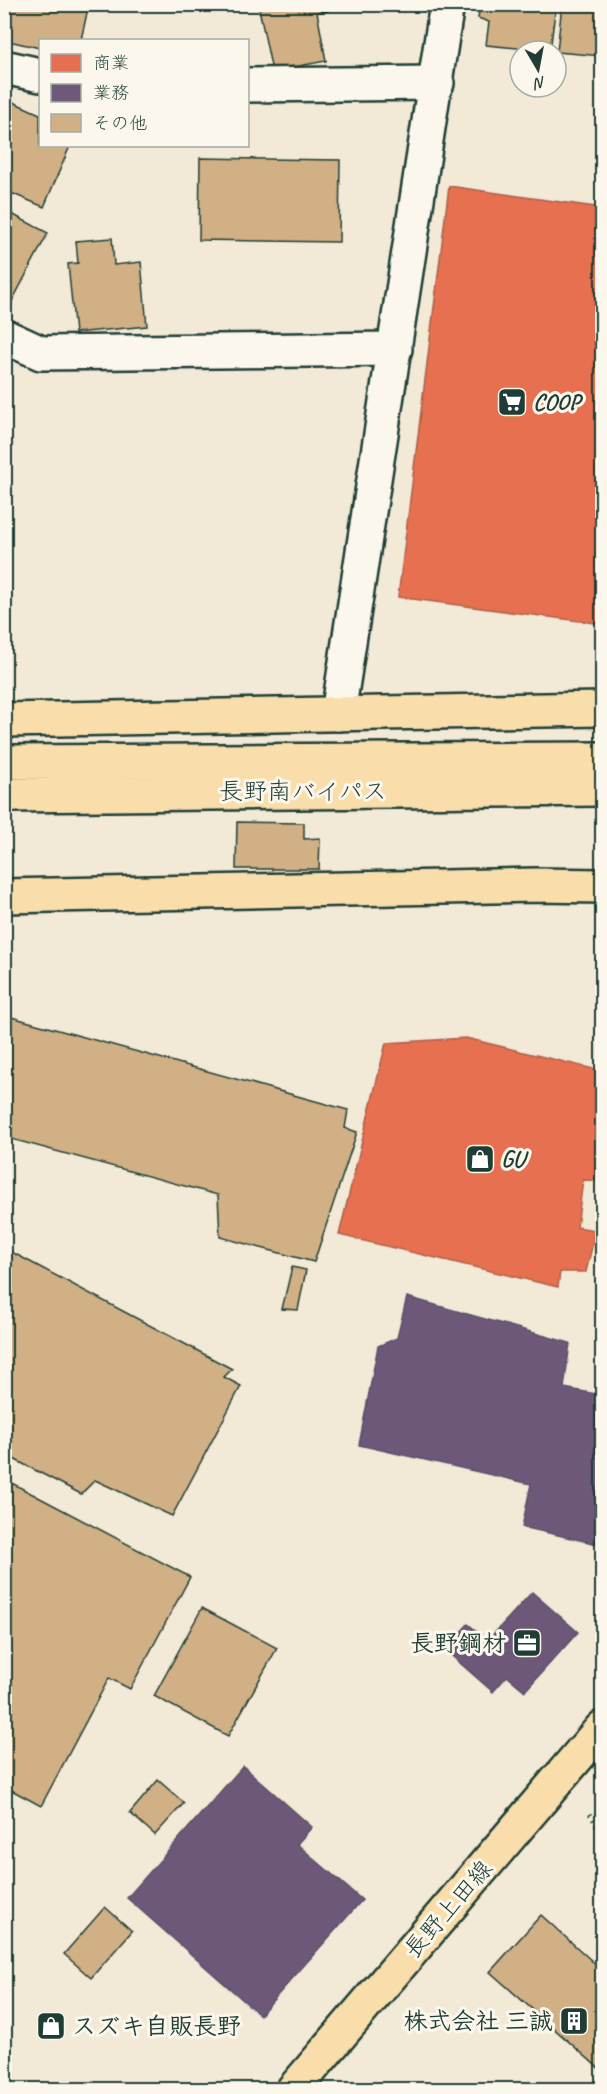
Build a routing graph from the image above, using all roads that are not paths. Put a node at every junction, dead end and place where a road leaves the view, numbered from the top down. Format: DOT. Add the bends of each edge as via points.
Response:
graph roads {
  1 [pos="447,4"];
  2 [pos="4,67"];
  3 [pos="39,75"];
  4 [pos="436,82"];
  5 [pos="249,86"];
  6 [pos="4,336"];
  7 [pos="395,349"];
  8 [pos="603,709"];
  9 [pos="338,714"];
  10 [pos="4,720"];
  11 [pos="603,759"];
  12 [pos="4,762"];
  13 [pos="603,789"];
  14 [pos="4,795"];
  15 [pos="603,886"];
  16 [pos="4,896"];
  17 [pos="603,1728"];
  18 [pos="293,2090"];
  1 -- 4 [label="street"];
  2 -- 3 [label="street"];
  4 -- 5 [label="street"];
  4 -- 7 [label="street"];
  6 -- 7 [label="street" via="41,353"];
  7 -- 9 [label="street"];
  8 -- 9 [label="main road"];
  9 -- 10 [label="main road"];
  11 -- 12 [label="main road, 長野南バイパス"];
  13 -- 14 [label="main road, 長野南バイパス"];
  15 -- 16 [label="main road"];
  17 -- 18 [label="main road, 長野上田線"];
}
